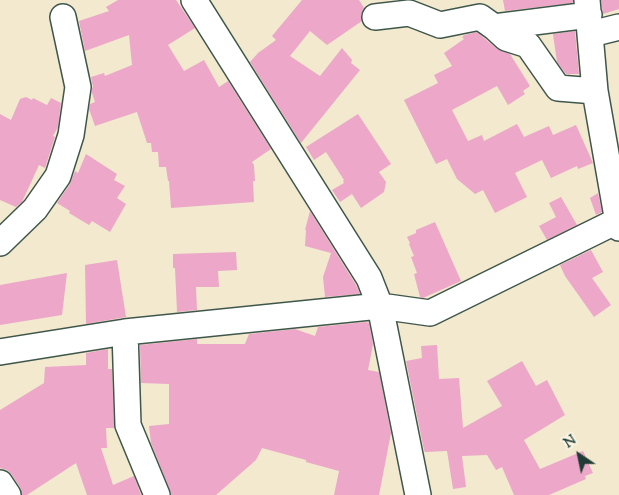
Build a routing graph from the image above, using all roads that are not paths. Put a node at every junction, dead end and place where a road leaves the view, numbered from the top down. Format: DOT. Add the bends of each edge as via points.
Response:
graph roads {
  1 [pos="194,0"];
  2 [pos="376,16"];
  3 [pos="589,16"];
  4 [pos="63,17"];
  5 [pos="494,27"];
  6 [pos="619,27"];
  7 [pos="595,91"];
  8 [pos="619,223"];
  9 [pos="0,243"];
  10 [pos="380,306"];
  11 [pos="125,332"];
  12 [pos="0,352"];
  13 [pos="0,483"];
  14 [pos="8,495"];
  15 [pos="157,495"];
  16 [pos="418,495"];
  1 -- 10 [label="street" via="369,278"];
  2 -- 5 [label="street" via="409,13 440,25 480,17"];
  3 -- 5 [label="street"];
  3 -- 6 [label="street"];
  3 -- 7 [label="street"];
  4 -- 9 [label="street" via="78,87 71,135 58,176 35,209"];
  5 -- 7 [label="street" via="506,38 528,45 558,88"];
  7 -- 8 [label="street"];
  8 -- 10 [label="street" via="430,313"];
  10 -- 11 [label="street"];
  10 -- 16 [label="street"];
  11 -- 12 [label="street"];
  11 -- 15 [label="street" via="128,425"];
  13 -- 14 [label="street"];
}
